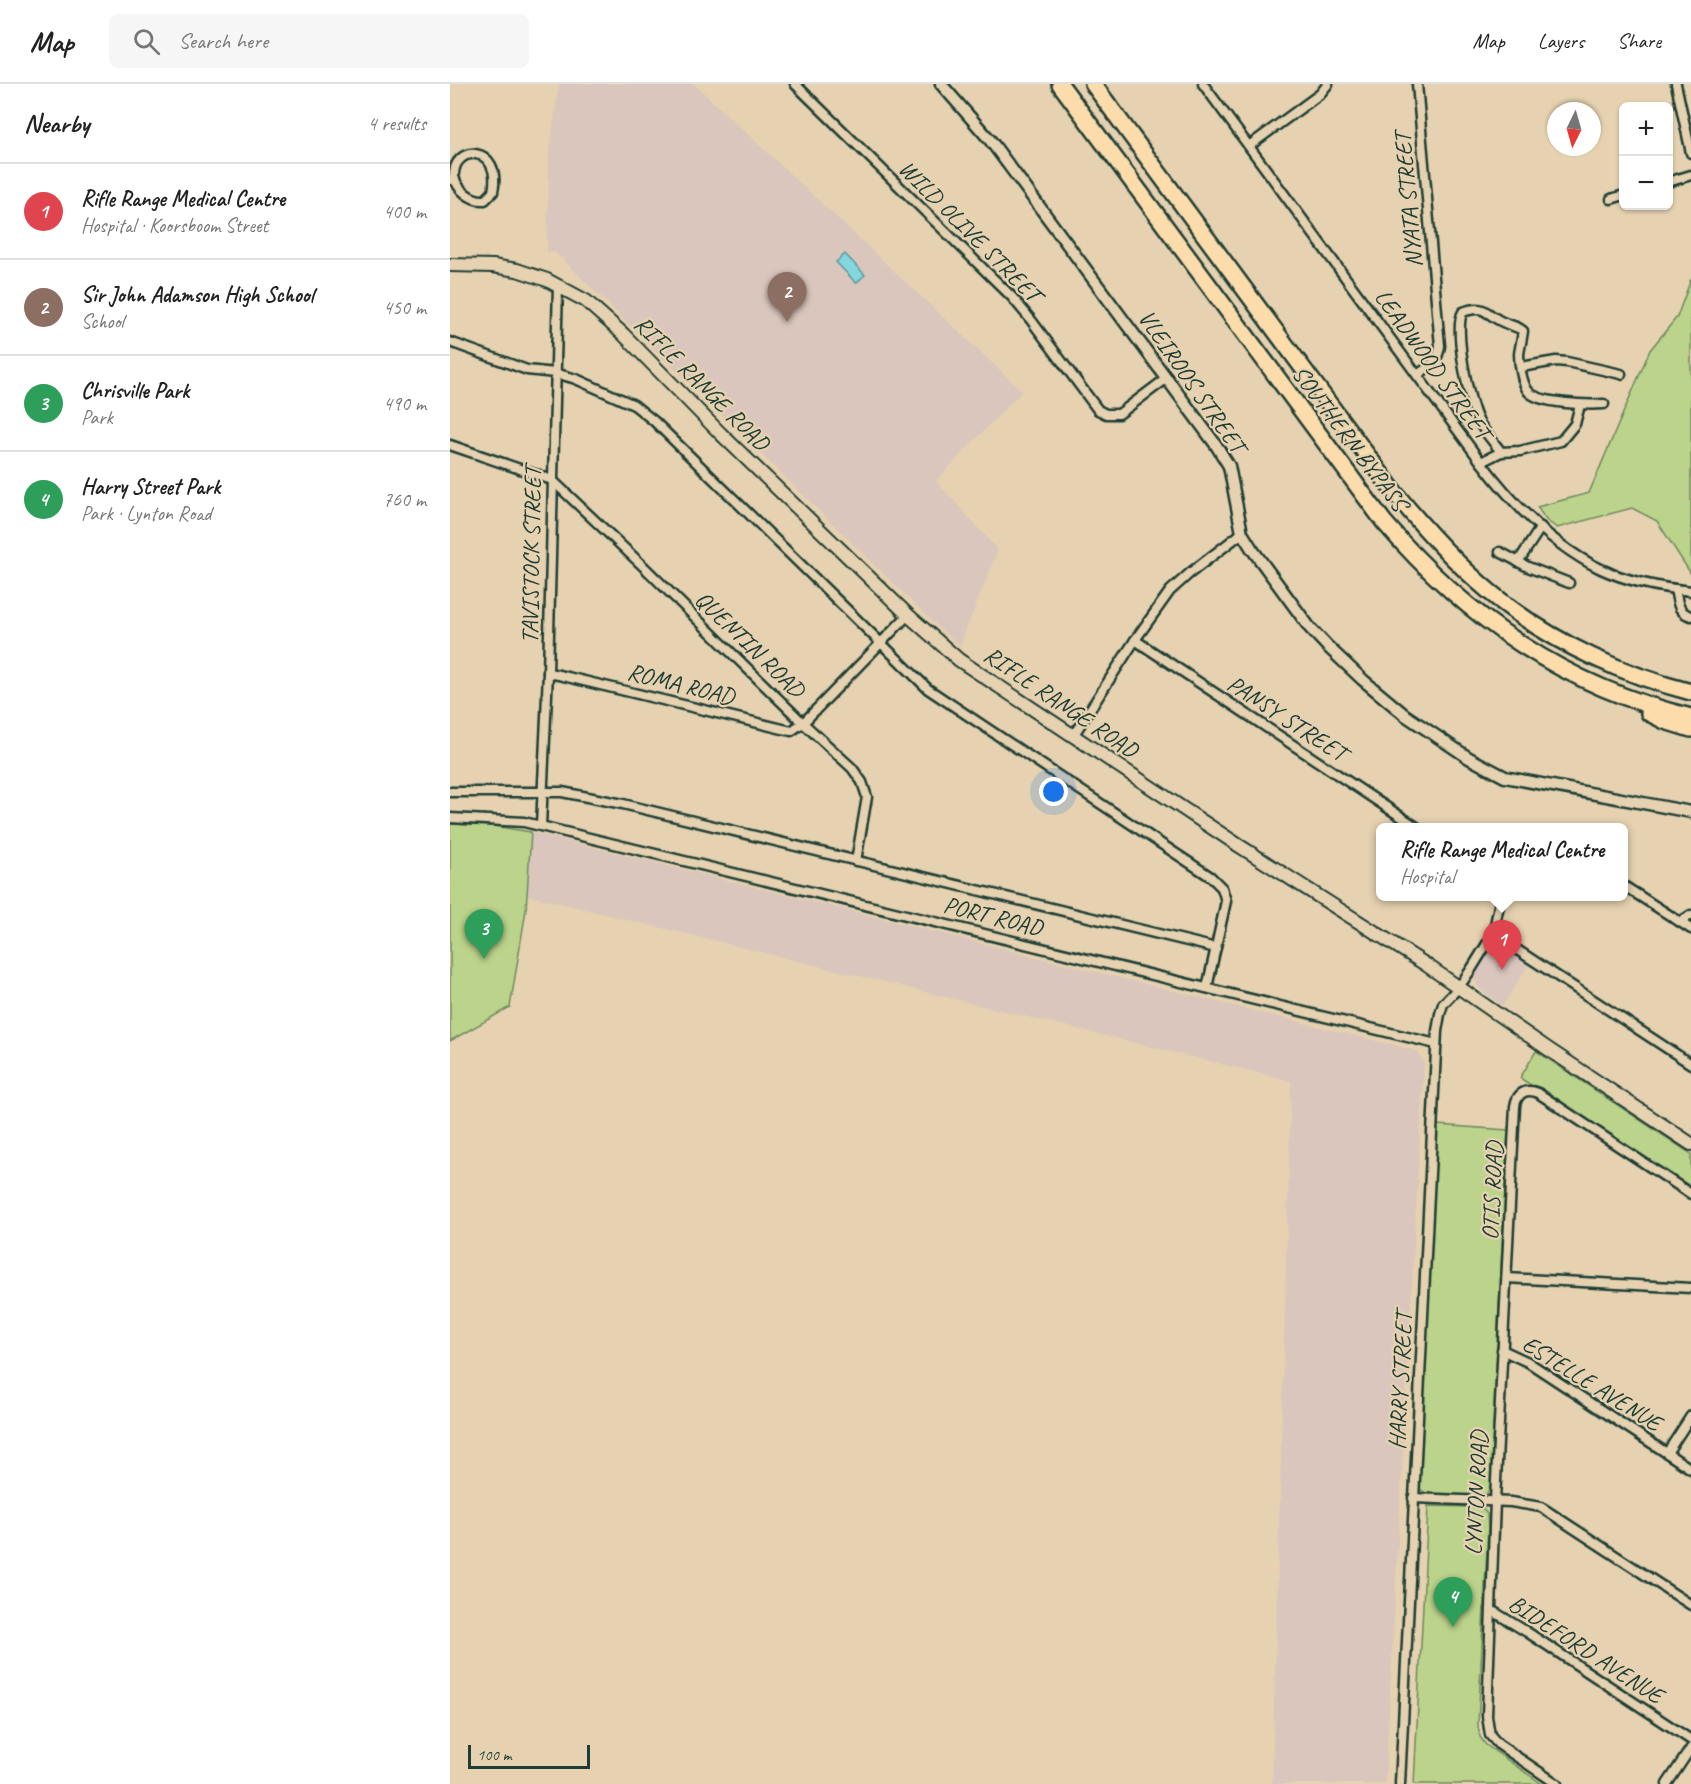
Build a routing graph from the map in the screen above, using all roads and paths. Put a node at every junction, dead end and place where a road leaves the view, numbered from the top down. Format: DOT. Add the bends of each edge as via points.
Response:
graph roads {
  1 [pos="795,84"];
  2 [pos="941,84"];
  3 [pos="1060,84"];
  4 [pos="1093,84"];
  5 [pos="1203,84"];
  6 [pos="1328,84"];
  7 [pos="1417,84"];
  8 [pos="1676,84"];
  9 [pos="1249,146"];
  10 [pos="1691,153"];
  11 [pos="1691,175"];
  12 [pos="452,179"];
  13 [pos="1673,180"];
  14 [pos="1619,196"];
  15 [pos="1611,199"];
  16 [pos="450,265"];
  17 [pos="558,285"];
  18 [pos="450,342"];
  19 [pos="1521,367"];
  20 [pos="555,373"];
  21 [pos="1621,374"];
  22 [pos="1417,375"];
  23 [pos="1167,378"];
  24 [pos="1604,404"];
  25 [pos="1580,405"];
  26 [pos="450,445"];
  27 [pos="1501,452"];
  28 [pos="1481,462"];
  29 [pos="552,480"];
  30 [pos="1541,527"];
  31 [pos="1242,534"];
  32 [pos="1500,552"];
  33 [pos="1518,562"];
  34 [pos="1569,583"];
  35 [pos="1675,589"];
  36 [pos="1691,591"];
  37 [pos="908,615"];
  38 [pos="1691,616"];
  39 [pos="1135,640"];
  40 [pos="880,642"];
  41 [pos="548,673"];
  42 [pos="1690,691"];
  43 [pos="1618,694"];
  44 [pos="1691,717"];
  45 [pos="803,723"];
  46 [pos="1691,729"];
  47 [pos="1073,736"];
  48 [pos="450,792"];
  49 [pos="543,792"];
  50 [pos="1691,812"];
  51 [pos="450,818"];
  52 [pos="1410,823"];
  53 [pos="541,826"];
  54 [pos="856,861"];
  55 [pos="1628,889"];
  56 [pos="1500,901"];
  57 [pos="1691,915"];
  58 [pos="1680,922"];
  59 [pos="1691,929"];
  60 [pos="1493,934"];
  61 [pos="1216,948"];
  62 [pos="1459,987"];
  63 [pos="1207,988"];
  64 [pos="1436,1044"];
  65 [pos="1691,1064"];
  66 [pos="1691,1144"];
  67 [pos="1691,1194"];
  68 [pos="1507,1278"];
  69 [pos="1691,1288"];
  70 [pos="1502,1350"];
  71 [pos="1691,1416"];
  72 [pos="1667,1453"];
  73 [pos="1691,1469"];
  74 [pos="1413,1498"];
  75 [pos="1495,1501"];
  76 [pos="1691,1605"];
  77 [pos="1491,1610"];
  78 [pos="1691,1740"];
  79 [pos="1691,1748"];
  80 [pos="1400,1784"];
  81 [pos="1557,1784"];
  82 [pos="1667,1784"];
  1 -- 23 [label="street, WILD OLIVE STREET" via="1012,297 1094,406 1115,415"];
  2 -- 23 [label="street, VLEIROOS STREET" via="990,140"];
  3 -- 43 [label="highway, SOUTHERN BYPASS" via="1403,545 1443,585 1502,632 1532,652"];
  4 -- 42 [label="highway, SOUTHERN BYPASS" via="1395,493 1449,554 1501,600 1550,633 1623,669"];
  5 -- 9 [label="street, LEADWOOD STREET"];
  6 -- 9 [label="street"];
  7 -- 22 [label="street, NYATA STREET" via="1440,339 1434,363"];
  8 -- 10 [label="street"];
  9 -- 22 [label="street, LEADWOOD STREET"];
  11 -- 13 [label="street"];
  12 -- 12 [label="street" via="455,166 464,156 480,154 495,177 493,192 484,200 474,199"];
  14 -- 15 [label="street"];
  16 -- 17 [label="main road, RIFLE RANGE ROAD" via="517,270"];
  17 -- 20 [label="street, TAVISTOCK STREET"];
  17 -- 37 [label="main road, RIFLE RANGE ROAD" via="586,301 623,334"];
  18 -- 20 [label="street" via="527,370"];
  19 -- 21 [label="street" via="1556,361"];
  19 -- 25 [label="street" via="1525,386 1534,397"];
  19 -- 27 [label="street" via="1523,331 1488,311 1463,312 1463,364 1474,412"];
  20 -- 29 [label="street, TAVISTOCK STREET"];
  20 -- 40 [label="street" via="634,405 646,414"];
  22 -- 28 [label="street, LEADWOOD STREET"];
  23 -- 31 [label="street, VLEIROOS STREET" via="1226,460"];
  24 -- 25 [label="street"];
  25 -- 27 [label="street" via="1575,424 1561,441"];
  26 -- 29 [label="street"];
  27 -- 28 [label="street"];
  28 -- 30 [label="street, LEADWOOD STREET"];
  29 -- 41 [label="street, TAVISTOCK STREET"];
  29 -- 45 [label="street, QUENTIN ROAD"];
  30 -- 33 [label="street"];
  30 -- 35 [label="street, LEADWOOD STREET" via="1600,568"];
  31 -- 39 [label="street" via="1177,584"];
  31 -- 50 [label="street, VLEIROOS STREET" via="1326,646 1385,700 1469,758 1515,779"];
  32 -- 33 [label="street"];
  33 -- 34 [label="street"];
  35 -- 36 [label="street, LEADWOOD STREET"];
  35 -- 38 [label="street" via="1679,608"];
  37 -- 40 [label="street"];
  37 -- 47 [label="main road, RIFLE RANGE ROAD" via="965,664"];
  39 -- 47 [label="street"];
  39 -- 52 [label="street, PANSY STREET"];
  40 -- 45 [label="street"];
  40 -- 61 [label="street" via="934,693 1217,882 1226,901"];
  41 -- 45 [label="street, ROMA ROAD" via="791,731"];
  41 -- 49 [label="street, TAVISTOCK STREET"];
  43 -- 44 [label="highway, SOUTHERN BYPASS"];
  43 -- 46 [label="highway" via="1665,721"];
  45 -- 54 [label="street, QUENTIN ROAD" via="852,768 865,787 867,797"];
  47 -- 62 [label="main road, RIFLE RANGE ROAD"];
  48 -- 49 [label="street, PORT ROAD"];
  49 -- 53 [label="street, TAVISTOCK STREET"];
  49 -- 54 [label="street, PORT ROAD" via="623,804"];
  51 -- 53 [label="street, PORT ROAD"];
  53 -- 63 [label="street, PORT ROAD"];
  54 -- 61 [label="street, PORT ROAD"];
  55 -- 58 [label="street"];
  56 -- 60 [label="street"];
  57 -- 58 [label="street"];
  58 -- 59 [label="street"];
  60 -- 62 [label="street, HARRY STREET"];
  60 -- 65 [label="street"];
  61 -- 63 [label="street"];
  62 -- 64 [label="street, HARRY STREET" via="1442,1007"];
  62 -- 66 [label="main road, RIFLE RANGE ROAD"];
  63 -- 64 [label="street, PORT ROAD"];
  64 -- 74 [label="street, HARRY STREET"];
  67 -- 68 [label="street, OTIS ROAD" via="1538,1093 1521,1093 1515,1106"];
  68 -- 69 [label="street"];
  68 -- 70 [label="street, LYNTON ROAD"];
  70 -- 72 [label="street, ESTELLE AVENUE" via="1528,1362"];
  70 -- 75 [label="street, LYNTON ROAD"];
  71 -- 72 [label="street"];
  72 -- 73 [label="street, ESTELLE AVENUE"];
  74 -- 75 [label="street"];
  74 -- 80 [label="street, HARRY STREET"];
  75 -- 76 [label="street" via="1547,1510"];
  75 -- 77 [label="street, LYNTON ROAD"];
  77 -- 78 [label="street, BIDEFORD AVENUE"];
  77 -- 81 [label="street, LYNTON ROAD" via="1487,1716 1490,1735"];
  79 -- 82 [label="street"];
}
